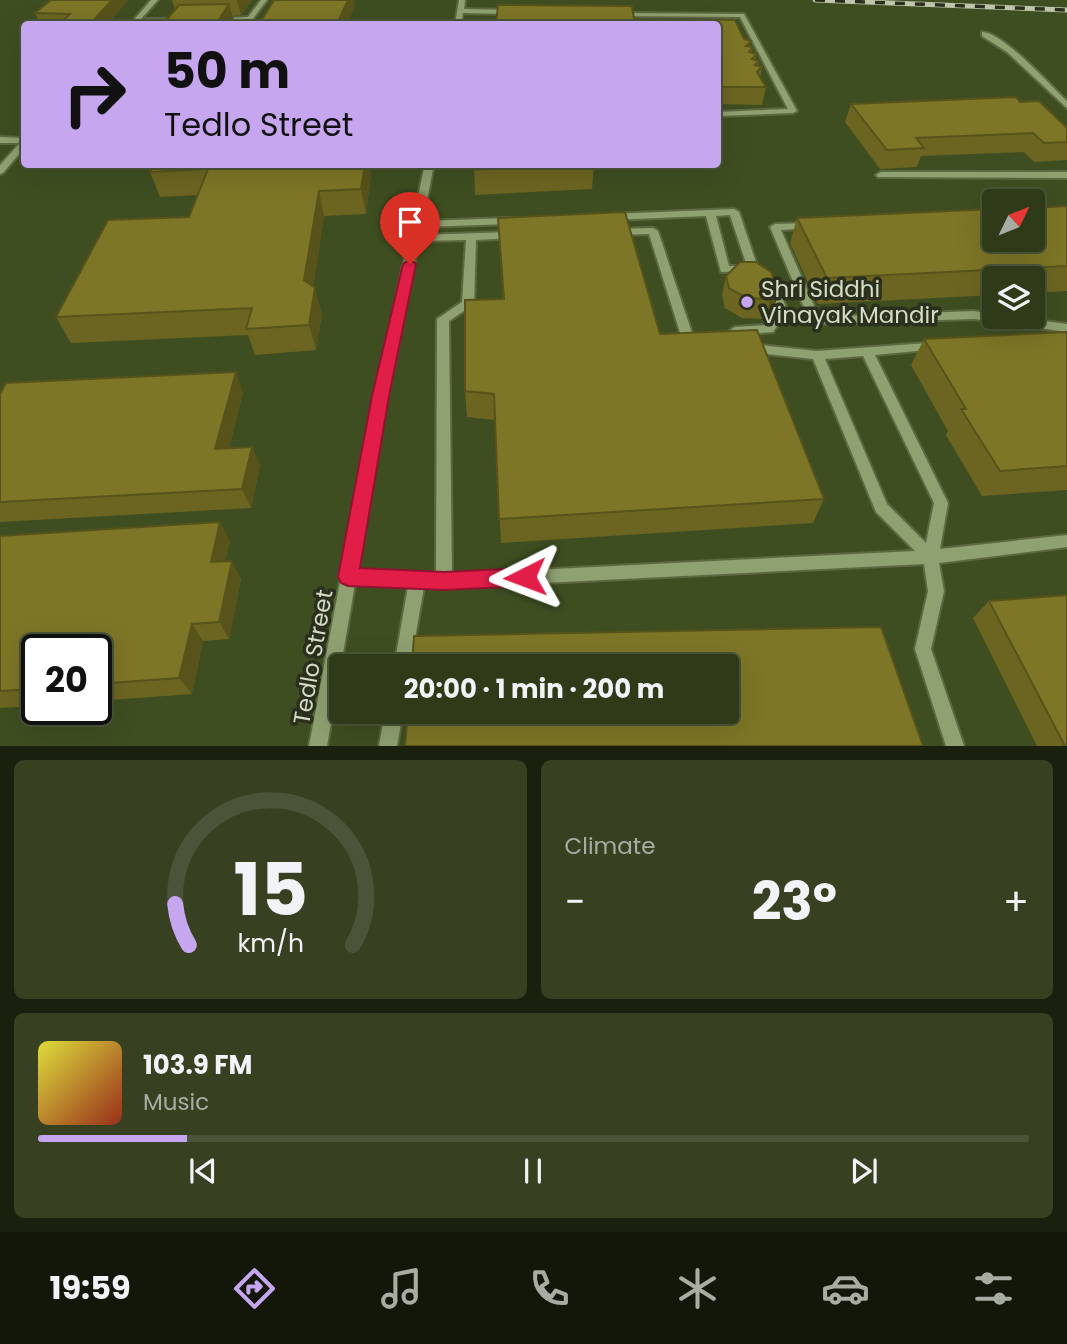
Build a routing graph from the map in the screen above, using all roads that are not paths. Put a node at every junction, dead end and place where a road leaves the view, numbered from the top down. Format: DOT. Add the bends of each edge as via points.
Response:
graph roads {
  1 [pos="155,0"];
  2 [pos="264,0"];
  3 [pos="463,0"];
  4 [pos="175,10"];
  5 [pos="460,11"];
  6 [pos="527,12"];
  7 [pos="608,13"];
  8 [pos="136,21"];
  9 [pos="166,21"];
  10 [pos="191,21"];
  11 [pos="204,21"];
  12 [pos="458,21"];
  13 [pos="985,34"];
  14 [pos="1067,106"];
  15 [pos="721,114"];
  16 [pos="0,140"];
  17 [pos="21,142"];
  18 [pos="21,146"];
  19 [pos="429,168"];
  20 [pos="0,171"];
  21 [pos="881,175"];
  22 [pos="1067,175"];
  23 [pos="710,213"];
  24 [pos="605,217"];
  25 [pos="525,220"];
  26 [pos="816,225"];
  27 [pos="416,231"];
  28 [pos="601,233"];
  29 [pos="523,235"];
  30 [pos="471,237"];
  31 [pos="753,269"];
  32 [pos="1067,330"];
  33 [pos="735,331"];
  34 [pos="1027,335"];
  35 [pos="947,344"];
  36 [pos="703,346"];
  37 [pos="742,348"];
  38 [pos="867,352"];
  39 [pos="817,355"];
  40 [pos="1067,541"];
  41 [pos="931,557"];
  42 [pos="348,577"];
  43 [pos="417,580"];
  44 [pos="444,581"];
  45 [pos="404,654"];
  46 [pos="392,724"];
  47 [pos="318,746"];
  48 [pos="388,746"];
  49 [pos="955,746"];
  1 -- 8 [label="street"];
  2 -- 11 [label="street" via="250,19"];
  3 -- 5 [label="street"];
  4 -- 9 [label="street"];
  5 -- 6 [label="street"];
  5 -- 12 [label="street"];
  7 -- 15 [label="street" via="742,15 793,111"];
  9 -- 10 [label="street"];
  13 -- 14 [label="street" via="1010,50"];
  16 -- 17 [label="street"];
  18 -- 20 [label="street"];
  19 -- 27 [label="street, Tedlo Street"];
  21 -- 22 [label="street"];
  23 -- 24 [label="street"];
  23 -- 31 [label="street" via="734,212"];
  23 -- 31 [label="street" via="725,270"];
  25 -- 27 [label="street"];
  26 -- 32 [label="street" via="775,228 815,321 974,315"];
  27 -- 30 [label="street"];
  27 -- 42 [label="street, Tedlo Street"];
  28 -- 36 [label="street" via="653,231 690,345"];
  29 -- 30 [label="street"];
  30 -- 44 [label="street" via="468,304 443,319"];
  31 -- 33 [label="street" via="773,289 782,311 769,329"];
  32 -- 34 [label="street"];
  35 -- 38 [label="street"];
  37 -- 39 [label="street"];
  38 -- 39 [label="street"];
  38 -- 41 [label="street" via="941,503"];
  39 -- 41 [label="street" via="881,508"];
  40 -- 41 [label="street"];
  41 -- 44 [label="street"];
  41 -- 49 [label="street" via="936,591 923,649"];
  42 -- 43 [label="street"];
  42 -- 47 [label="street, Tedlo Street"];
  43 -- 44 [label="street"];
  43 -- 45 [label="street"];
  46 -- 48 [label="street"];
}
